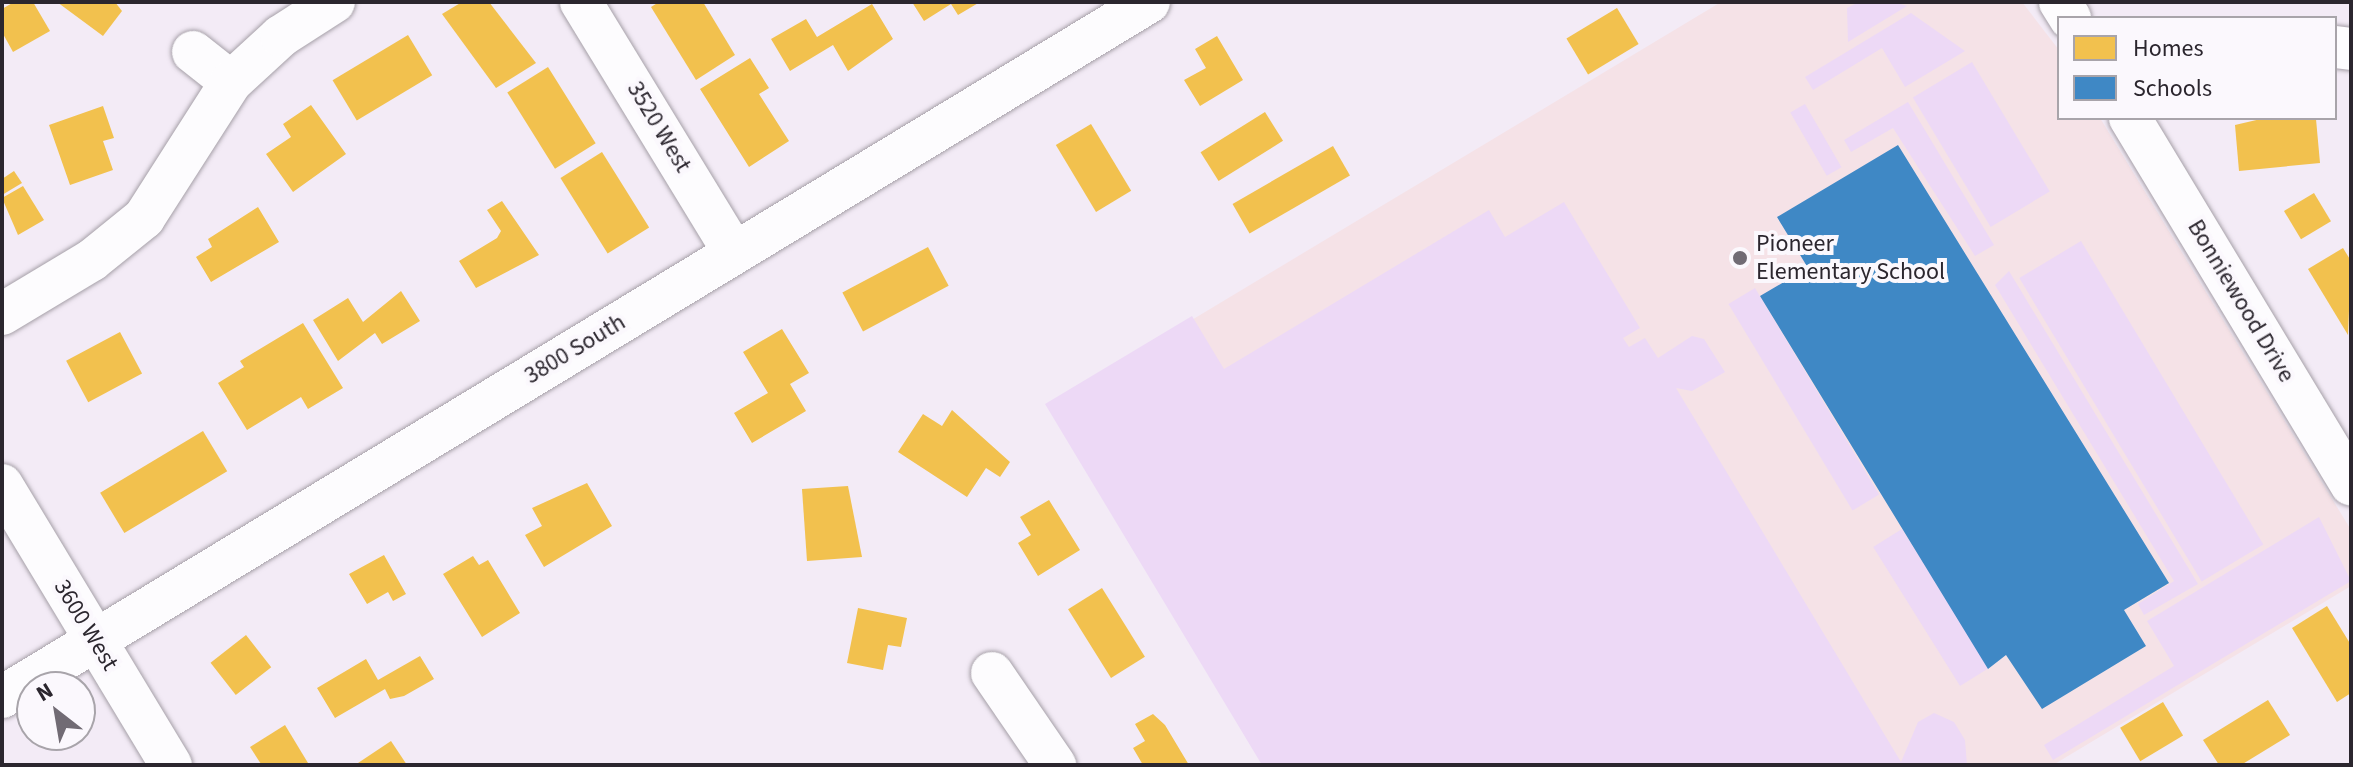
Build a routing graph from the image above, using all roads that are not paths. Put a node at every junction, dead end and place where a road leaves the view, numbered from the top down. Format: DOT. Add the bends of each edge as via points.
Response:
graph roads {
  1 [pos="334,2"];
  2 [pos="581,2"];
  3 [pos="1149,2"];
  4 [pos="193,52"];
  5 [pos="231,82"];
  6 [pos="2131,120"];
  7 [pos="734,253"];
  8 [pos="2,314"];
  9 [pos="2351,484"];
  10 [pos="2,485"];
  11 [pos="95,640"];
  12 [pos="992,673"];
  13 [pos="2,697"];
  14 [pos="171,765"];
  15 [pos="1055,765"];
  1 -- 5 [label="street" via="281,36"];
  2 -- 7 [label="street, 3520 West"];
  3 -- 7 [label="street, 3800 South"];
  4 -- 5 [label="street"];
  5 -- 8 [label="street" via="144,218 92,260"];
  6 -- 9 [label="street, Bonniewood Drive"];
  7 -- 11 [label="street, 3800 South"];
  10 -- 11 [label="street, 3600 West"];
  11 -- 13 [label="street, 3800 South"];
  11 -- 14 [label="street, 3600 West"];
  12 -- 15 [label="street"];
}
